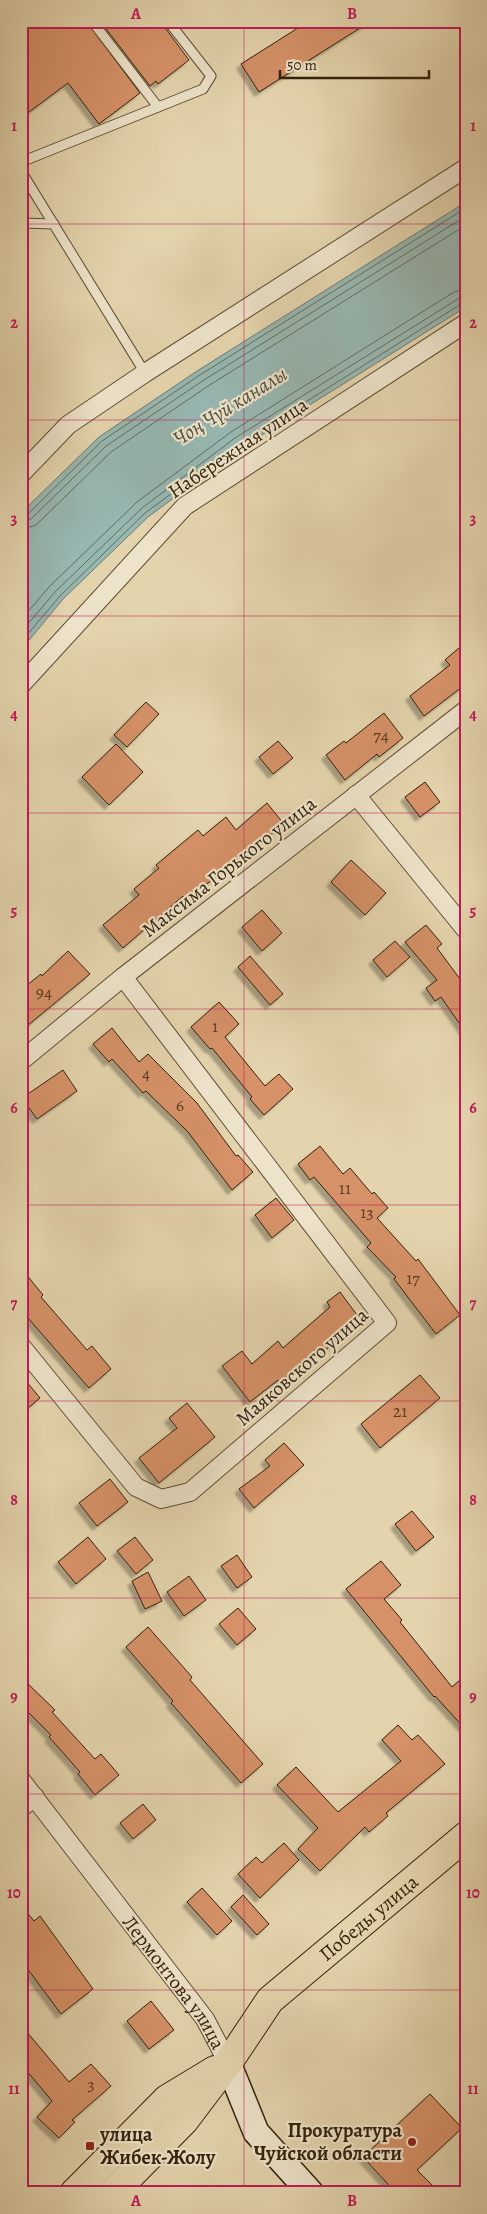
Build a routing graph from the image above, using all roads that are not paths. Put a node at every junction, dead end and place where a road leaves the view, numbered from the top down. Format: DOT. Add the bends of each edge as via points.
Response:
graph roads {
  1 [pos="92,21"];
  2 [pos="168,21"];
  3 [pos="158,107"];
  4 [pos="21,162"];
  5 [pos="466,168"];
  6 [pos="21,171"];
  7 [pos="21,223"];
  8 [pos="54,224"];
  9 [pos="466,323"];
  10 [pos="145,373"];
  11 [pos="21,474"];
  12 [pos="21,685"];
  13 [pos="466,710"];
  14 [pos="356,795"];
  15 [pos="466,930"];
  16 [pos="123,977"];
  17 [pos="21,1060"];
  18 [pos="21,1346"];
  19 [pos="21,1780"];
  20 [pos="28,1803"];
  21 [pos="466,1836"];
  22 [pos="228,2063"];
  23 [pos="74,2193"];
  24 [pos="113,2193"];
  25 [pos="311,2193"];
  1 -- 3 [label="lane"];
  2 -- 3 [label="lane" via="211,76 203,90"];
  3 -- 4 [label="lane"];
  5 -- 10 [label="street"];
  6 -- 8 [label="lane"];
  7 -- 8 [label="lane"];
  8 -- 10 [label="lane"];
  9 -- 12 [label="street, Набережная улица" via="184,506"];
  10 -- 11 [label="street" via="68,425"];
  13 -- 14 [label="street, Максима Горького улица"];
  14 -- 15 [label="street"];
  14 -- 16 [label="street, Максима Горького улица"];
  16 -- 17 [label="street, Максима Горького улица"];
  16 -- 18 [label="street, Маяковского улица" via="387,1323 190,1492 161,1499 136,1487"];
  19 -- 20 [label="street, Лермонтова улица"];
  20 -- 22 [label="street, Лермонтова улица" via="205,2019"];
  21 -- 22 [label="main road, Победы улица" via="270,2000"];
  22 -- 23 [label="main road" via="167,2099"];
  22 -- 24 [label="main road, Победы улица" via="184,2121"];
  22 -- 25 [label="main road, Лермонтова улица" via="256,2132"];
}
